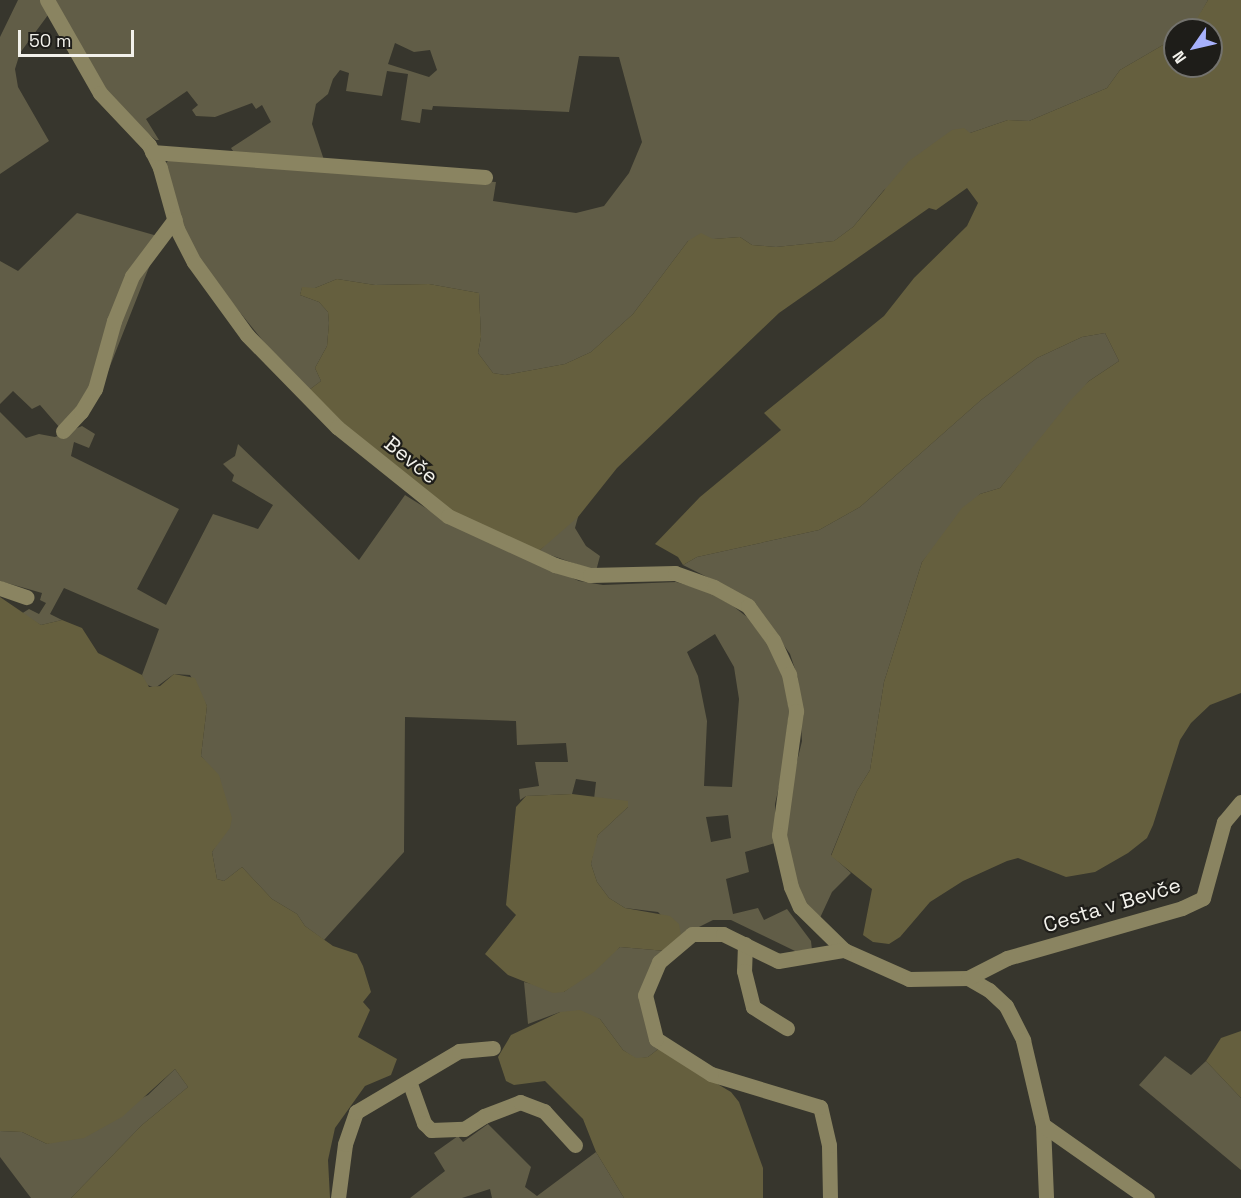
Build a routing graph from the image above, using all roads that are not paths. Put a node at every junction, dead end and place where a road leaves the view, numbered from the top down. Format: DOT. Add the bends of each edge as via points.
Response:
graph roads {
  1 [pos="47,0"];
  2 [pos="152,152"];
  3 [pos="485,177"];
  4 [pos="175,219"];
  5 [pos="63,431"];
  6 [pos="714,587"];
  7 [pos="0,588"];
  8 [pos="26,597"];
  9 [pos="1241,802"];
  10 [pos="745,944"];
  11 [pos="844,950"];
  12 [pos="968,978"];
  13 [pos="787,1028"];
  14 [pos="493,1048"];
  15 [pos="409,1080"];
  16 [pos="1043,1125"];
  17 [pos="575,1145"];
  18 [pos="338,1198"];
  19 [pos="830,1198"];
  20 [pos="1046,1198"];
  21 [pos="1147,1198"];
  1 -- 2 [label="street, Bevče" via="100,93"];
  2 -- 3 [label="street"];
  2 -- 4 [label="street, Bevče"];
  4 -- 5 [label="street" via="132,276 114,321 95,389"];
  4 -- 6 [label="street, Bevče" via="194,262 248,335 337,427 448,516 555,566 590,575 675,573"];
  6 -- 11 [label="street, Cesta v Bevče" via="748,606 773,640 789,674 796,711 779,835 791,887 800,907"];
  7 -- 8 [label="street"];
  9 -- 12 [label="street, Cesta v Bevče" via="1224,822 1203,898 1182,908 1008,958"];
  10 -- 11 [label="street" via="778,961"];
  10 -- 13 [label="street" via="744,971 753,1007"];
  10 -- 19 [label="street" via="723,934 692,934 659,962 645,995 656,1039 711,1074 820,1107 829,1145"];
  11 -- 12 [label="street, Cesta v Bevče" via="909,980"];
  12 -- 16 [label="street" via="1006,1006 1023,1040"];
  14 -- 15 [label="street" via="459,1051"];
  15 -- 17 [label="street" via="424,1123 431,1130 464,1129 484,1116 520,1102 544,1111"];
  15 -- 18 [label="street" via="357,1112 345,1144"];
  16 -- 20 [label="street"];
  16 -- 21 [label="street"];
}
